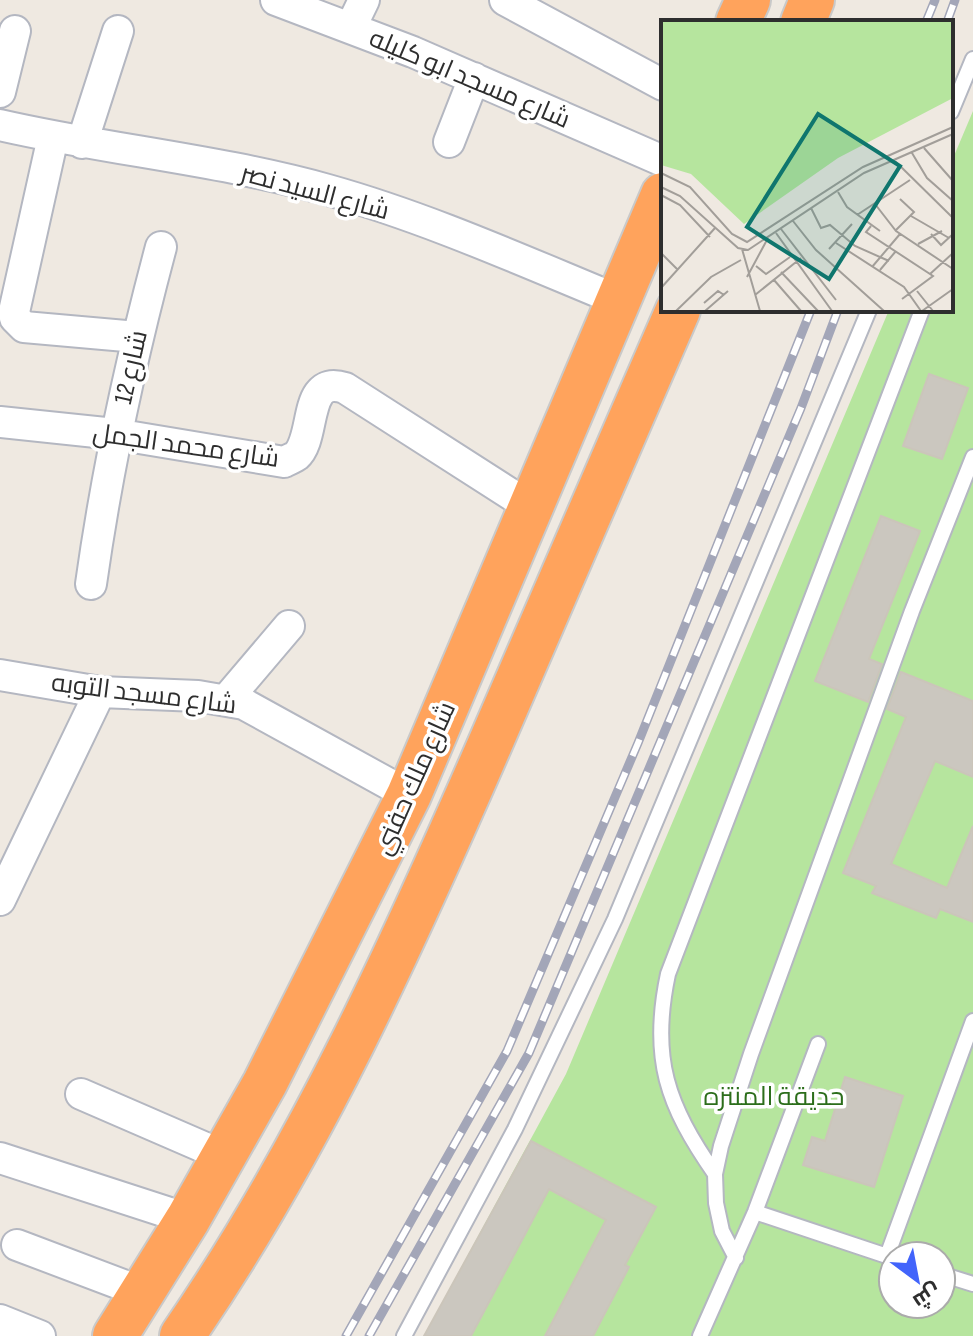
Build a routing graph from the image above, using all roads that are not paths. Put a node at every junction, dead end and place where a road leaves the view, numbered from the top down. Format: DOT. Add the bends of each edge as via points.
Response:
graph roads {
  1 [pos="276,0"];
  2 [pos="505,0"];
  3 [pos="812,0"];
  4 [pos="358,13"];
  5 [pos="804,20"];
  6 [pos="15,31"];
  7 [pos="118,31"];
  8 [pos="973,59"];
  9 [pos="474,78"];
  10 [pos="661,84"];
  11 [pos="0,92"];
  12 [pos="953,107"];
  13 [pos="0,125"];
  14 [pos="68,140"];
  15 [pos="449,142"];
  16 [pos="661,160"];
  17 [pos="661,200"];
  18 [pos="161,247"];
  19 [pos="9,297"];
  20 [pos="618,300"];
  21 [pos="677,312"];
  22 [pos="868,312"];
  23 [pos="921,312"];
  24 [pos="137,337"];
  25 [pos="0,422"];
  26 [pos="115,434"];
  27 [pos="973,457"];
  28 [pos="529,506"];
  29 [pos="91,584"];
  30 [pos="289,626"];
  31 [pos="0,675"];
  32 [pos="100,692"];
  33 [pos="227,699"];
  34 [pos="409,795"];
  35 [pos="4,883"];
  36 [pos="973,1021"];
  37 [pos="818,1044"];
  38 [pos="81,1094"];
  39 [pos="224,1156"];
  40 [pos="0,1158"];
  41 [pos="715,1174"];
  42 [pos="755,1212"];
  43 [pos="188,1219"];
  44 [pos="896,1240"];
  45 [pos="17,1245"];
  46 [pos="877,1253"];
  47 [pos="736,1258"];
  48 [pos="144,1293"];
  49 [pos="0,1320"];
  50 [pos="40,1336"];
  51 [pos="115,1336"];
  52 [pos="182,1336"];
  53 [pos="404,1336"];
  54 [pos="700,1336"];
  1 -- 4 [label="street, شارع مسجد ابو كليله"];
  2 -- 10 [label="street"];
  3 -- 5 [label="highway"];
  4 -- 9 [label="street, شارع مسجد ابو كليله"];
  6 -- 11 [label="street"];
  7 -- 14 [label="street"];
  8 -- 12 [label="lane"];
  9 -- 15 [label="street"];
  9 -- 16 [label="street, شارع مسجد ابو كليله"];
  13 -- 14 [label="street, شارع السيد نصر"];
  14 -- 19 [label="street"];
  14 -- 20 [label="street, شارع السيد نصر" via="327,190 451,232"];
  17 -- 20 [label="highway, شارع ملك حفني"];
  18 -- 24 [label="street, شارع 12"];
  19 -- 24 [label="street" via="15,318 24,327"];
  20 -- 28 [label="highway, شارع ملك حفني"];
  21 -- 52 [label="highway" via="373,1003 310,1127"];
  22 -- 53 [label="lane" via="609,932 515,1129"];
  23 -- 41 [label="lane" via="668,974 660,1009 666,1081 679,1115"];
  24 -- 26 [label="street, شارع 12"];
  25 -- 26 [label="street, شارع محمد الجمل"];
  26 -- 28 [label="street, شارع محمد الجمل" via="284,462 296,457 317,398 334,384"];
  26 -- 29 [label="street, شارع 12"];
  27 -- 41 [label="lane" via="751,1054"];
  28 -- 34 [label="highway, شارع ملك حفني"];
  30 -- 33 [label="street"];
  31 -- 32 [label="street, شارع مسجد التوبه"];
  32 -- 33 [label="street, شارع مسجد التوبه"];
  32 -- 35 [label="street"];
  33 -- 34 [label="street, شارع مسجد التوبه" via="259,710"];
  34 -- 39 [label="highway, شارع ملك حفني"];
  36 -- 44 [label="lane"];
  37 -- 42 [label="lane"];
  38 -- 39 [label="street"];
  39 -- 43 [label="highway, شارع ملك حفني"];
  40 -- 43 [label="street"];
  41 -- 47 [label="lane" via="722,1231"];
  42 -- 46 [label="lane"];
  42 -- 47 [label="lane"];
  43 -- 48 [label="highway, شارع ملك حفني"];
  45 -- 48 [label="street"];
  47 -- 54 [label="lane"];
  48 -- 51 [label="highway, شارع ملك حفني"];
  49 -- 50 [label="street"];
}
